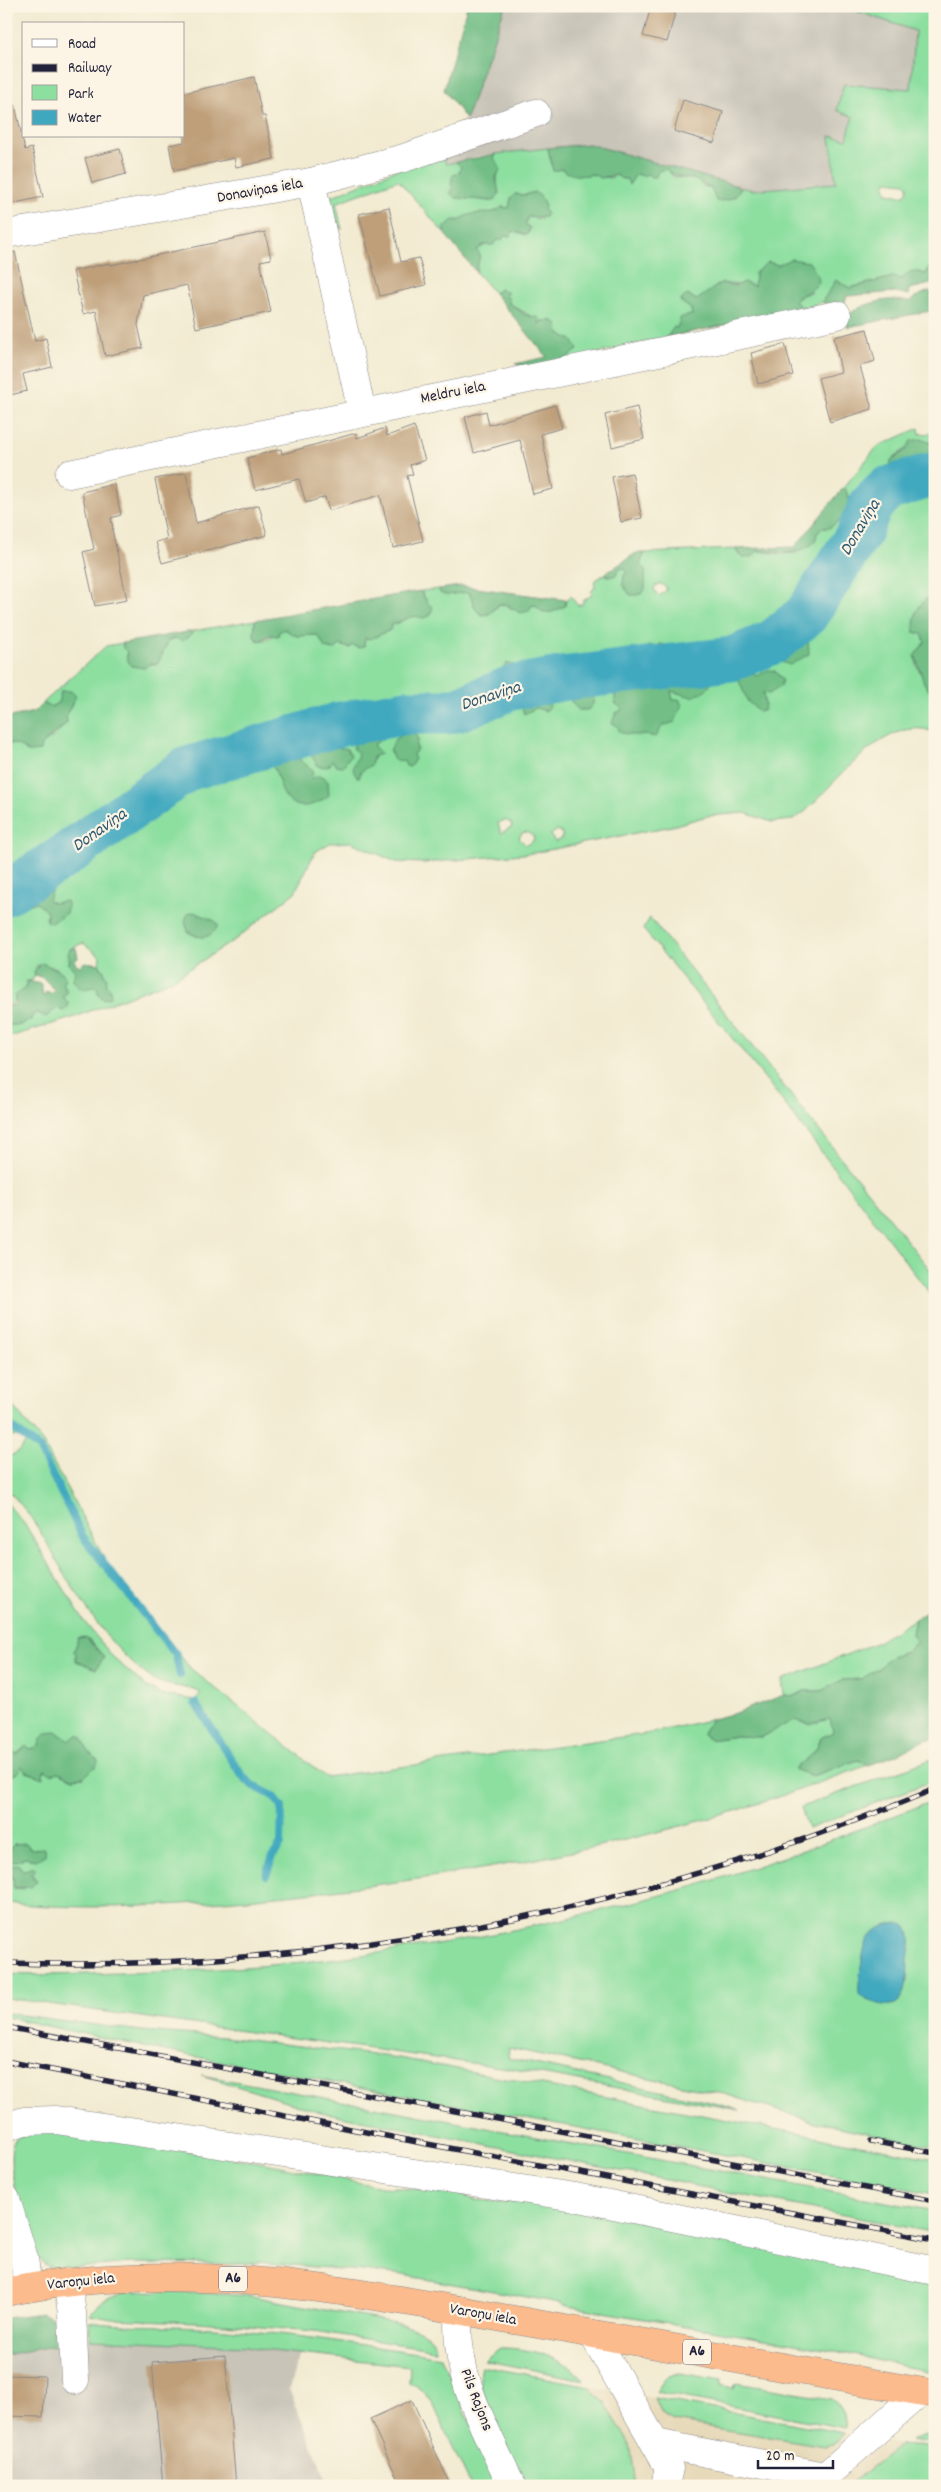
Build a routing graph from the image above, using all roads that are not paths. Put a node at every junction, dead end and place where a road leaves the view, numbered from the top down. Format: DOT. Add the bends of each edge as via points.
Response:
graph roads {
  1 [pos="536,113"];
  2 [pos="311,182"];
  3 [pos="6,234"];
  4 [pos="837,316"];
  5 [pos="362,412"];
  6 [pos="69,474"];
  7 [pos="6,2127"];
  8 [pos="6,2199"];
  9 [pos="10,2226"];
  10 [pos="935,2271"];
  11 [pos="68,2282"];
  12 [pos="17,2290"];
  13 [pos="460,2310"];
  14 [pos="592,2334"];
  15 [pos="76,2380"];
  16 [pos="927,2393"];
  17 [pos="655,2443"];
  18 [pos="820,2481"];
  19 [pos="512,2486"];
  20 [pos="665,2486"];
  1 -- 2 [label="street" via="404,158"];
  2 -- 3 [label="street, Donaviņas iela"];
  2 -- 5 [label="street, Donaviņas iela"];
  4 -- 5 [label="street, Meldru iela"];
  5 -- 6 [label="street, Meldru iela"];
  7 -- 10 [label="street" via="24,2121 56,2120 575,2197"];
  8 -- 9 [label="street, Varoņu iela"];
  9 -- 12 [label="street, Varoņu iela" via="24,2258"];
  11 -- 12 [label="highway, Varoņu iela / A6"];
  11 -- 13 [label="highway, Varoņu iela / A6" via="137,2276 221,2278 382,2297"];
  11 -- 15 [label="street"];
  13 -- 14 [label="highway, Varoņu iela / A6"];
  13 -- 19 [label="street, Pils Rajons" via="459,2350 464,2377"];
  14 -- 16 [label="highway, Varoņu iela / A6"];
  14 -- 17 [label="street"];
  16 -- 18 [label="street"];
  17 -- 18 [label="street"];
  17 -- 20 [label="street" via="669,2468"];
}
